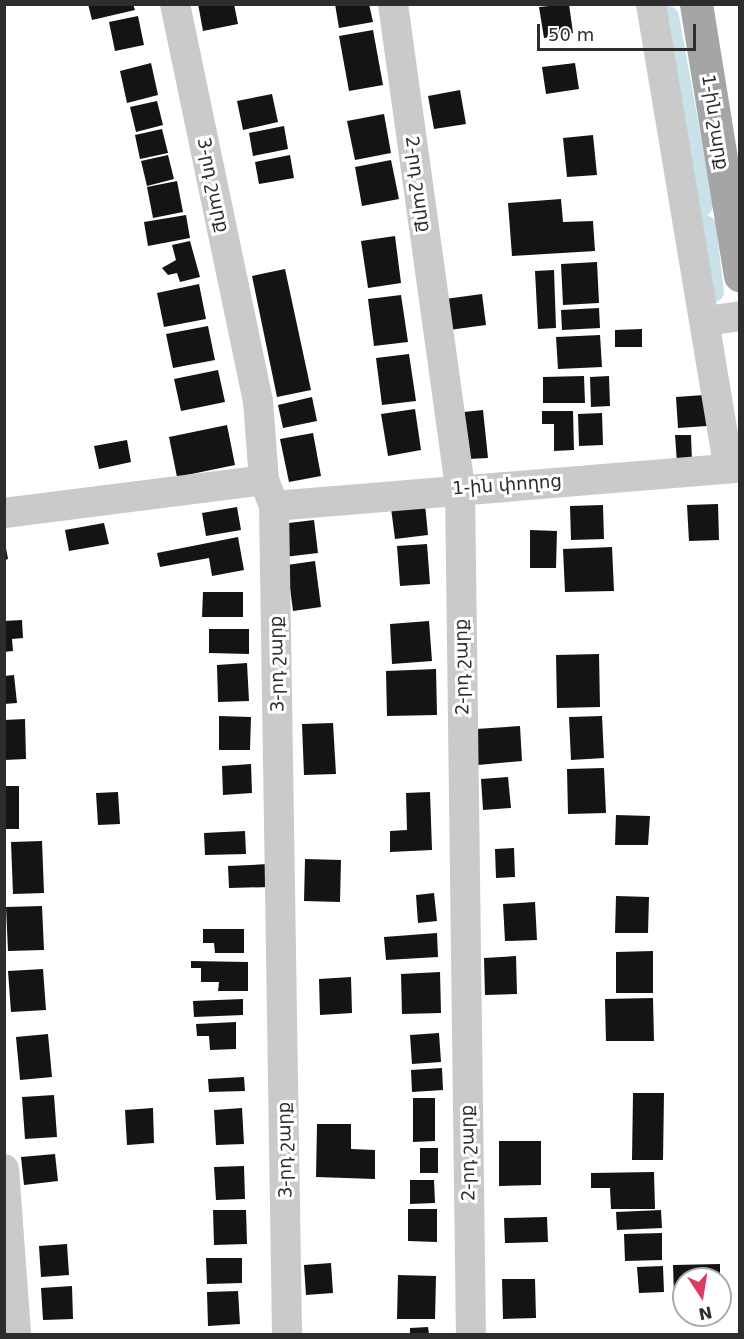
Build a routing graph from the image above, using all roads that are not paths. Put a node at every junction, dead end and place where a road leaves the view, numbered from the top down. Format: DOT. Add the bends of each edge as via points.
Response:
graph roads {
  1 [pos="175,4"];
  2 [pos="393,4"];
  3 [pos="651,4"];
  4 [pos="696,4"];
  5 [pos="729,212"];
  6 [pos="690,220"];
  7 [pos="740,275"];
  8 [pos="740,316"];
  9 [pos="706,321"];
  10 [pos="734,468"];
  11 [pos="460,488"];
  12 [pos="269,493"];
  13 [pos="4,513"];
  14 [pos="4,1168"];
  15 [pos="16,1335"];
  16 [pos="287,1335"];
  17 [pos="471,1335"];
  1 -- 12 [label="street, 3-րդ շարք" via="258,401"];
  2 -- 11 [label="street, 2-րդ շարք"];
  3 -- 6 [label="street"];
  4 -- 5 [label="main road, 1-ին շարք"];
  5 -- 6 [label="street"];
  5 -- 7 [label="main road, 1-ին շարք"];
  6 -- 9 [label="street"];
  8 -- 9 [label="street"];
  9 -- 10 [label="street"];
  10 -- 11 [label="street, 1-ին փողոց"];
  11 -- 12 [label="street, 1-ին փողոց"];
  11 -- 17 [label="street, 2-րդ շարք"];
  12 -- 13 [label="street, 1-ին փողոց"];
  12 -- 16 [label="street, 3-րդ շարք"];
  14 -- 15 [label="street"];
}
